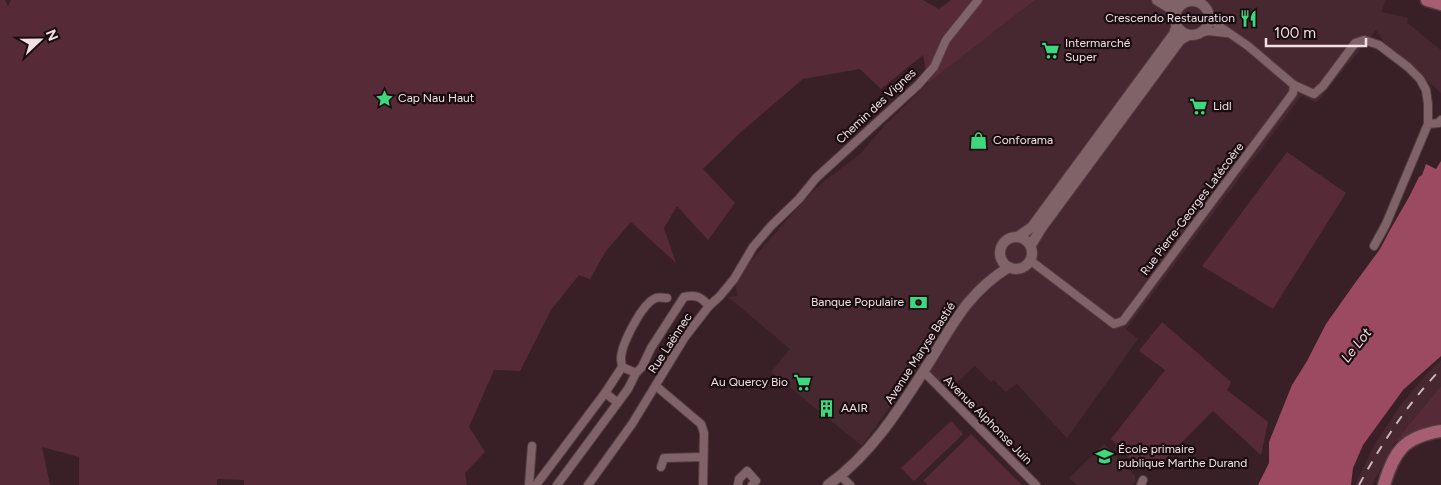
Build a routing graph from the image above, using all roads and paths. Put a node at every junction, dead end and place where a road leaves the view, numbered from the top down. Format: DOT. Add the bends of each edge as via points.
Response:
graph roads {
  1 [pos="978,0"];
  2 [pos="1157,0"];
  3 [pos="1171,0"];
  4 [pos="1195,0"];
  5 [pos="1427,0"];
  6 [pos="1183,3"];
  7 [pos="1441,4"];
  8 [pos="1209,9"];
  9 [pos="1176,20"];
  10 [pos="1203,32"];
  11 [pos="1228,33"];
  12 [pos="1189,35"];
  13 [pos="1294,85"];
  14 [pos="1441,120"];
  15 [pos="1428,124"];
  16 [pos="800,199"];
  17 [pos="1019,236"];
  18 [pos="1031,246"];
  19 [pos="1374,246"];
  20 [pos="1031,261"];
  21 [pos="1006,264"];
  22 [pos="667,298"];
  23 [pos="709,306"];
  24 [pos="622,367"];
  25 [pos="924,372"];
  26 [pos="636,373"];
  27 [pos="656,386"];
  28 [pos="605,393"];
  29 [pos="617,402"];
  30 [pos="1441,431"];
  31 [pos="532,446"];
  32 [pos="703,457"];
  33 [pos="661,467"];
  34 [pos="841,476"];
  35 [pos="529,485"];
  36 [pos="536,485"];
  37 [pos="558,485"];
  38 [pos="588,485"];
  39 [pos="704,485"];
  40 [pos="738,485"];
  41 [pos="752,485"];
  42 [pos="828,485"];
  43 [pos="850,485"];
  44 [pos="1036,485"];
  45 [pos="1384,485"];
  1 -- 16 [label="street, Chemin des Vignes" via="946,40 934,66 918,85 816,178"];
  2 -- 9 [label="street" via="1170,8"];
  3 -- 6 [label="street"];
  4 -- 6 [label="street"];
  4 -- 8 [label="street"];
  5 -- 7 [label="main road"];
  6 -- 9 [label="street" via="1177,11"];
  8 -- 10 [label="street" via="1208,24"];
  8 -- 11 [label="street"];
  9 -- 12 [label="street"];
  9 -- 17 [label="street, Avenue Maryse Bastié" via="1174,34 1032,227"];
  10 -- 11 [label="street"];
  10 -- 12 [label="street"];
  11 -- 13 [label="street"];
  12 -- 18 [label="street" via="1180,40"];
  13 -- 15 [label="street" via="1314,94 1355,43 1364,40 1385,49 1420,79 1426,90"];
  13 -- 20 [label="street, Rue Pierre-Georges Latécoère" via="1293,93 1123,321 1114,324"];
  14 -- 15 [label="street"];
  15 -- 19 [label="street"];
  16 -- 23 [label="street, Rue Laënnec" via="753,247 730,284"];
  17 -- 18 [label="street"];
  17 -- 21 [label="street, Avenue Maryse Bastié" via="1008,238 1002,244 1000,254"];
  18 -- 20 [label="street"];
  20 -- 21 [label="street" via="1021,268"];
  21 -- 25 [label="street, Avenue Maryse Bastié" via="962,308"];
  22 -- 24 [label="street" via="656,297 648,302 624,346"];
  23 -- 26 [label="street" via="698,296 684,297"];
  23 -- 27 [label="street, Rue Laënnec" via="685,337"];
  24 -- 26 [label="street"];
  24 -- 28 [label="street"];
  25 -- 34 [label="street, Avenue Maryse Bastié" via="880,435"];
  25 -- 44 [label="street, Avenue Alphonse Juin"];
  26 -- 29 [label="street"];
  27 -- 32 [label="street" via="701,424"];
  27 -- 38 [label="street, Rue Laënnec"];
  28 -- 29 [label="street"];
  28 -- 36 [label="street"];
  29 -- 37 [label="street"];
  30 -- 45 [label="main road" via="1420,436 1401,448"];
  31 -- 35 [label="street"];
  32 -- 33 [label="street" via="664,458"];
  32 -- 39 [label="street"];
  34 -- 42 [label="street, Avenue Maryse Bastié"];
  34 -- 43 [label="street"];
  40 -- 41 [label="street" via="738,479 747,471 756,481"];
}
